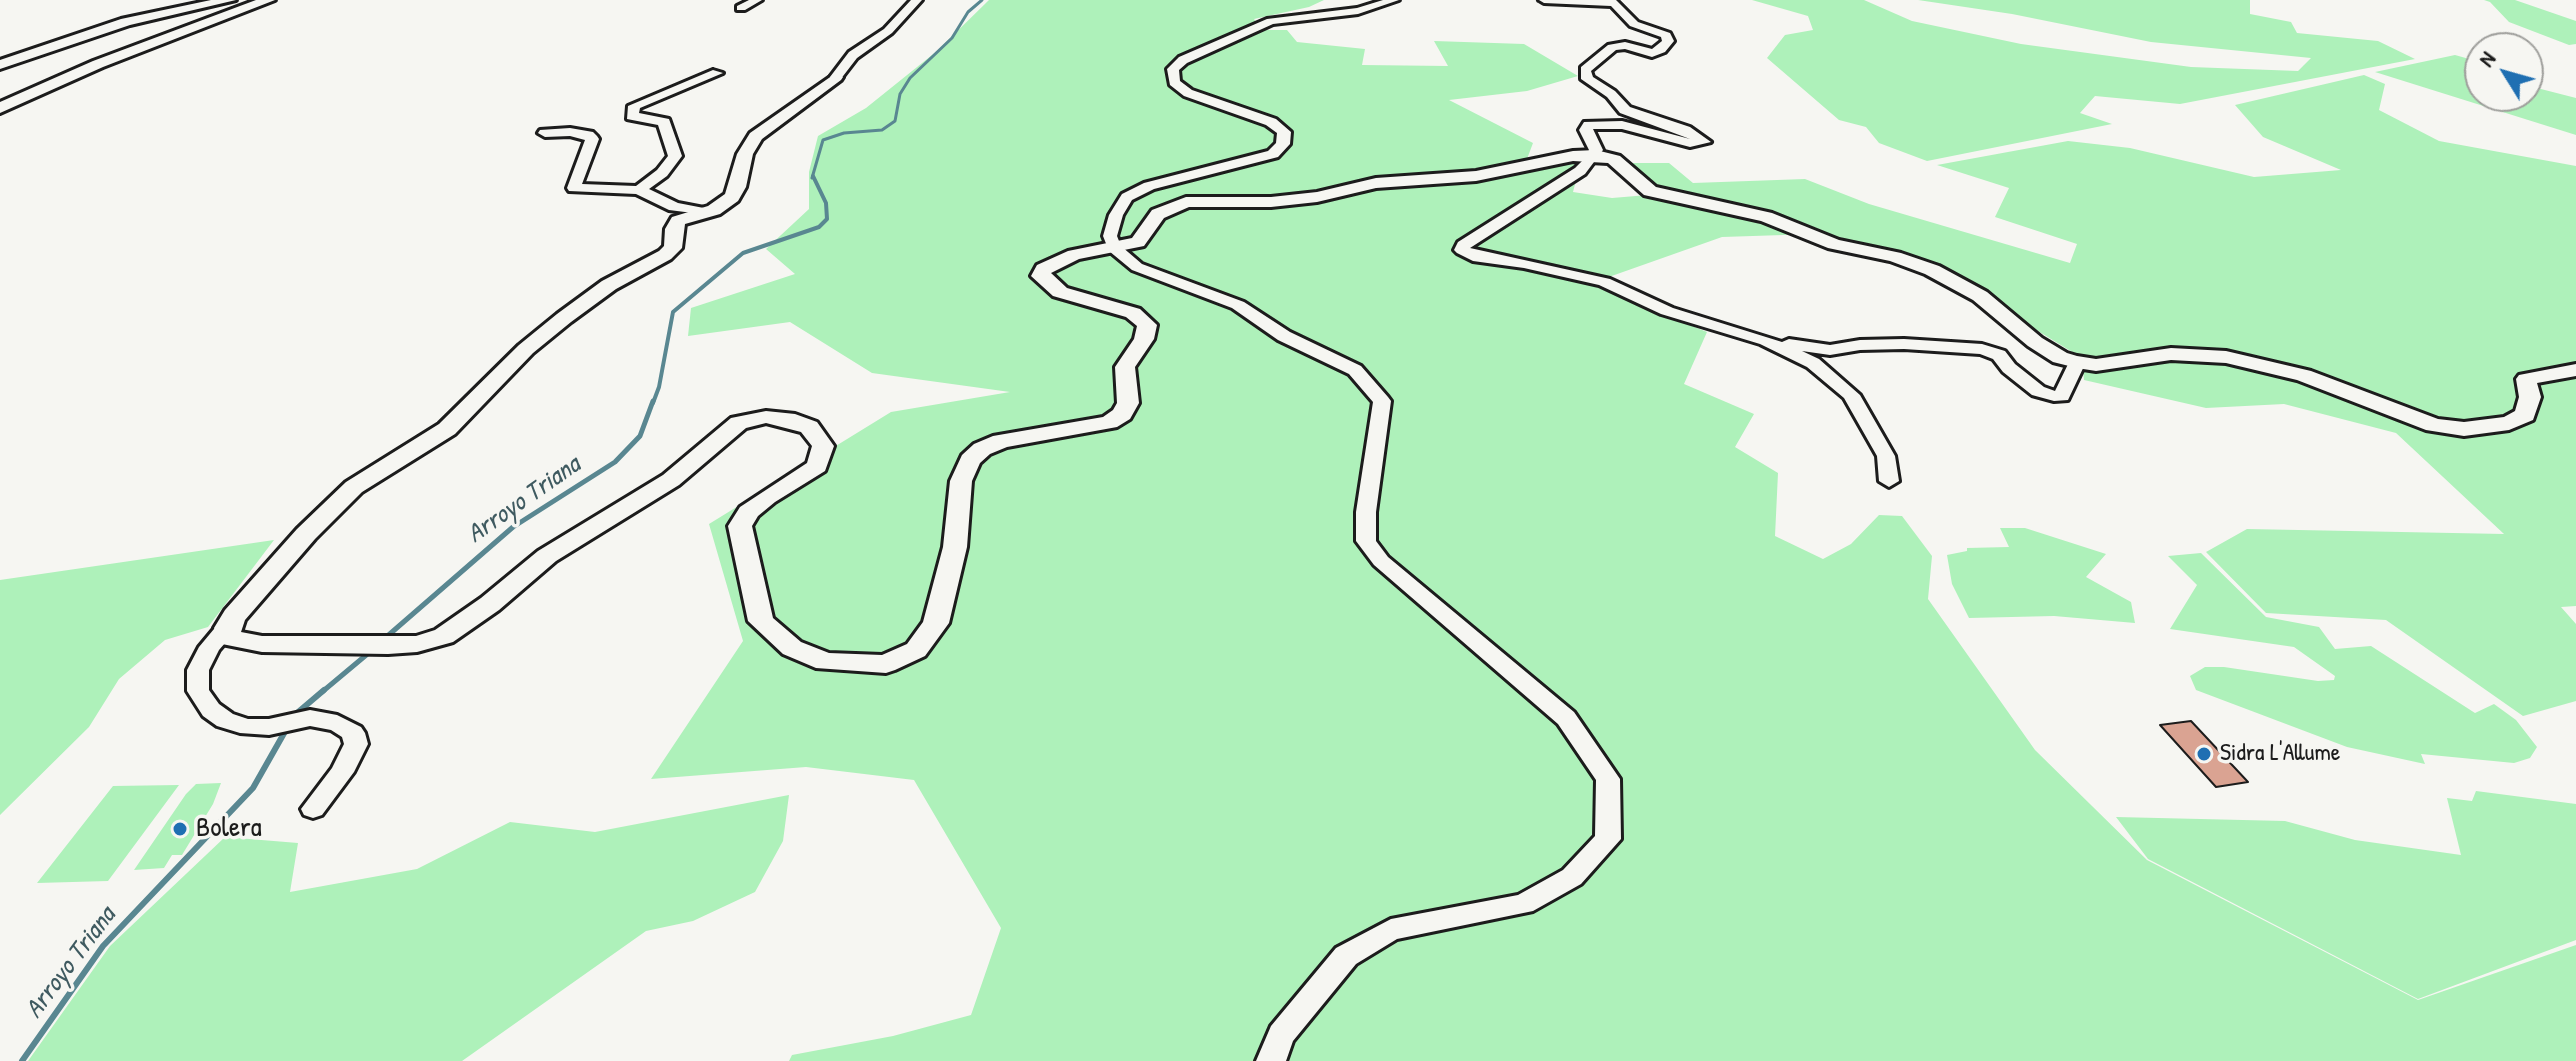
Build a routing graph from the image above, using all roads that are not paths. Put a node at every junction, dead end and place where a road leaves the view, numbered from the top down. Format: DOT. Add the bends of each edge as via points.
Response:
graph roads {
  1 [pos="229,0"];
  2 [pos="268,0"];
  3 [pos="757,0"];
  4 [pos="917,0"];
  5 [pos="1394,0"];
  6 [pos="1544,0"];
  7 [pos="1607,1"];
  8 [pos="739,5"];
  9 [pos="0,65"];
  10 [pos="717,73"];
  11 [pos="836,77"];
  12 [pos="0,108"];
  13 [pos="545,133"];
  14 [pos="1596,155"];
  15 [pos="639,190"];
  16 [pos="704,212"];
  17 [pos="1114,248"];
  18 [pos="1766,340"];
  19 [pos="2077,362"];
  20 [pos="2576,370"];
  21 [pos="1889,481"];
  22 [pos="227,628"];
  23 [pos="313,809"];
  24 [pos="1271,1061"];
  1 -- 9 [label="street" via="138,19"];
  2 -- 12 [label="street" via="98,64"];
  3 -- 8 [label="street"];
  4 -- 11 [label="street" via="888,31 853,55"];
  5 -- 17 [label="street" via="1358,11 1271,21 1183,60 1173,69 1174,82 1188,93 1271,122 1284,132 1283,144 1273,154 1149,186 1127,197 1110,236"];
  6 -- 7 [label="street"];
  7 -- 14 [label="street" via="1617,4 1634,24 1666,35 1668,41 1652,53 1612,47 1589,65 1585,75 1625,110 1704,142 1622,125 1589,125 1586,130"];
  10 -- 15 [label="street" via="634,106 632,116 664,122 675,156"];
  11 -- 16 [label="street" via="756,136 732,197"];
  13 -- 15 [label="street" via="570,132 592,139 574,188"];
  14 -- 17 [label="street" via="1476,176 1376,183 1317,197 1186,202 1158,214 1138,242"];
  14 -- 18 [label="street" via="1462,250 1604,282 1667,311"];
  14 -- 19 [label="street" via="1621,163 1650,191 1766,217 1834,244 1932,270 1980,296 2060,358"];
  15 -- 16 [label="street" via="674,207"];
  16 -- 22 [label="street" via="675,224 673,248 665,255 609,285 548,330 447,429 354,487 306,534"];
  17 -- 22 [label="street" via="1058,261 1040,276 1060,292 1133,313 1147,325 1125,367 1128,403 1122,414 1109,422 1001,441 970,460 961,481 955,547 936,623 916,650 886,664 825,662 792,648 761,621 740,526 767,497 817,466 823,446 809,427 766,417 739,423 671,480 547,556 444,636 417,644 262,644 231,638"];
  17 -- 24 [label="street" via="1137,267 1238,305 1284,336 1355,370 1382,401 1366,541 1381,561 1566,718 1608,779 1608,839 1572,877 1524,904 1391,930 1346,956 1281,1035"];
  18 -- 19 [label="street" via="1830,350 1904,344 1982,349 1999,355 2038,391 2054,396 2062,396"];
  18 -- 21 [label="street" via="1813,363 1851,395 1886,456"];
  19 -- 20 [label="street" via="2096,365 2171,354 2239,359 2304,375 2434,425 2464,429 2509,423 2525,415 2530,397 2526,379"];
  22 -- 23 [label="street" via="198,670 198,691 211,710 248,727 303,719 337,723 353,733 356,744 342,772"];
}
